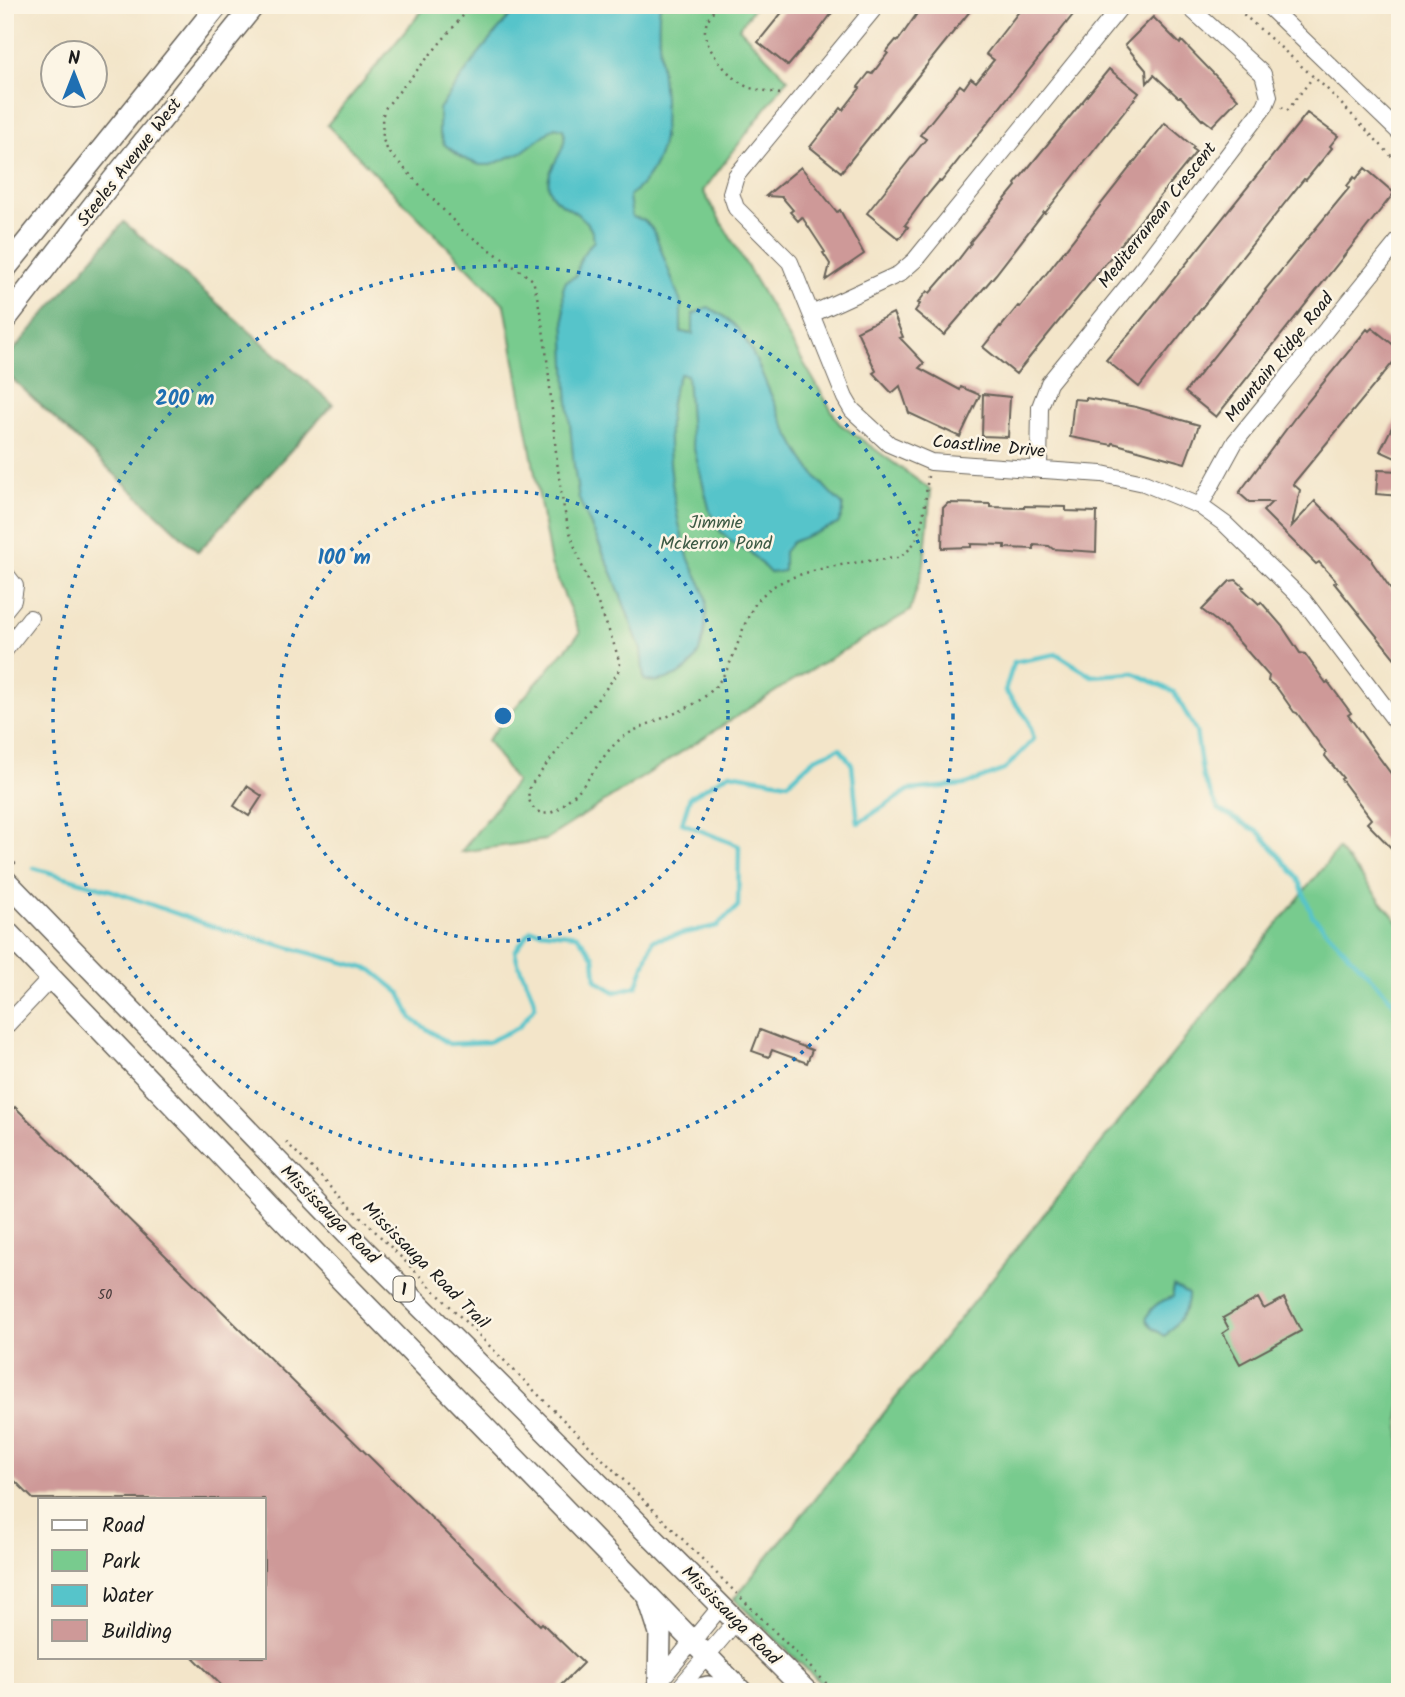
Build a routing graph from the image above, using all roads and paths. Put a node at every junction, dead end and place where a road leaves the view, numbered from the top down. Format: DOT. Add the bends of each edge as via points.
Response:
graph roads {
  1 [pos="218,5"];
  2 [pos="254,5"];
  3 [pos="472,5"];
  4 [pos="717,5"];
  5 [pos="877,5"];
  6 [pos="1122,5"];
  7 [pos="1187,5"];
  8 [pos="1233,5"];
  9 [pos="1267,5"];
  10 [pos="1313,77"];
  11 [pos="1269,96"];
  12 [pos="798,103"];
  13 [pos="1400,133"];
  14 [pos="1400,165"];
  15 [pos="1400,239"];
  16 [pos="5,269"];
  17 [pos="812,314"];
  18 [pos="5,320"];
  19 [pos="931,462"];
  20 [pos="1039,470"];
  21 [pos="1200,506"];
  22 [pos="5,573"];
  23 [pos="5,610"];
  24 [pos="30,618"];
  25 [pos="5,650"];
  26 [pos="1400,727"];
  27 [pos="5,852"];
  28 [pos="14,876"];
  29 [pos="5,930"];
  30 [pos="51,978"];
  31 [pos="5,1027"];
  32 [pos="282,1138"];
  33 [pos="649,1597"];
  34 [pos="730,1613"];
  35 [pos="700,1649"];
  36 [pos="5,1687"];
  37 [pos="662,1688"];
  38 [pos="10,1692"];
  39 [pos="686,1692"];
  40 [pos="733,1692"];
  41 [pos="742,1692"];
  42 [pos="807,1692"];
  43 [pos="835,1692"];
  1 -- 16 [label="main road, Steeles Avenue West"];
  2 -- 18 [label="main road, Steeles Avenue West"];
  3 -- 19 [label="path" via="386,107 381,129 388,151 462,230 533,280 563,504 576,556 620,664 618,673 530,786 528,798 534,809 546,814 558,810 621,739 648,722 687,710 713,690 732,663 752,608 781,581 906,554 918,540"];
  4 -- 12 [label="path" via="707,21 705,39 726,70 748,87 779,93"];
  5 -- 12 [label="street, Coastline Drive"];
  6 -- 17 [label="street" via="915,260 899,274"];
  7 -- 11 [label="street" via="1264,75"];
  8 -- 10 [label="path"];
  9 -- 13 [label="street"];
  10 -- 11 [label="path" via="1287,111"];
  10 -- 14 [label="path"];
  11 -- 20 [label="street, Mediterranean Crescent" via="1139,272 1049,383 1040,407"];
  12 -- 17 [label="street, Coastline Drive" via="736,176 731,193 736,208 790,262"];
  15 -- 21 [label="street, Mountain Ridge Road" via="1235,442"];
  17 -- 19 [label="street, Coastline Drive" via="852,410 889,444"];
  19 -- 20 [label="street, Coastline Drive"];
  20 -- 21 [label="street, Coastline Drive" via="1102,474 1143,483"];
  21 -- 26 [label="street, Coastline Drive" via="1225,524 1304,601"];
  22 -- 23 [label="street" via="15,586 13,600"];
  24 -- 25 [label="street"];
  27 -- 28 [label="path"];
  28 -- 34 [label="main road, Mississauga Road / 1" via="349,1235"];
  29 -- 30 [label="main road, Mississauga Road / 1"];
  30 -- 31 [label="street"];
  30 -- 33 [label="main road, Mississauga Road / 1"];
  32 -- 43 [label="path, Mississauga Road Trail"];
  33 -- 35 [label="main road, Mississauga Road / 1"];
  33 -- 37 [label="main road" via="660,1633"];
  34 -- 35 [label="street"];
  34 -- 42 [label="main road, Mississauga Road / 1"];
  35 -- 37 [label="street"];
  35 -- 41 [label="main road, Mississauga Road / 1"];
  36 -- 38 [label="street"];
  39 -- 40 [label="main road" via="708,1686"];
}
